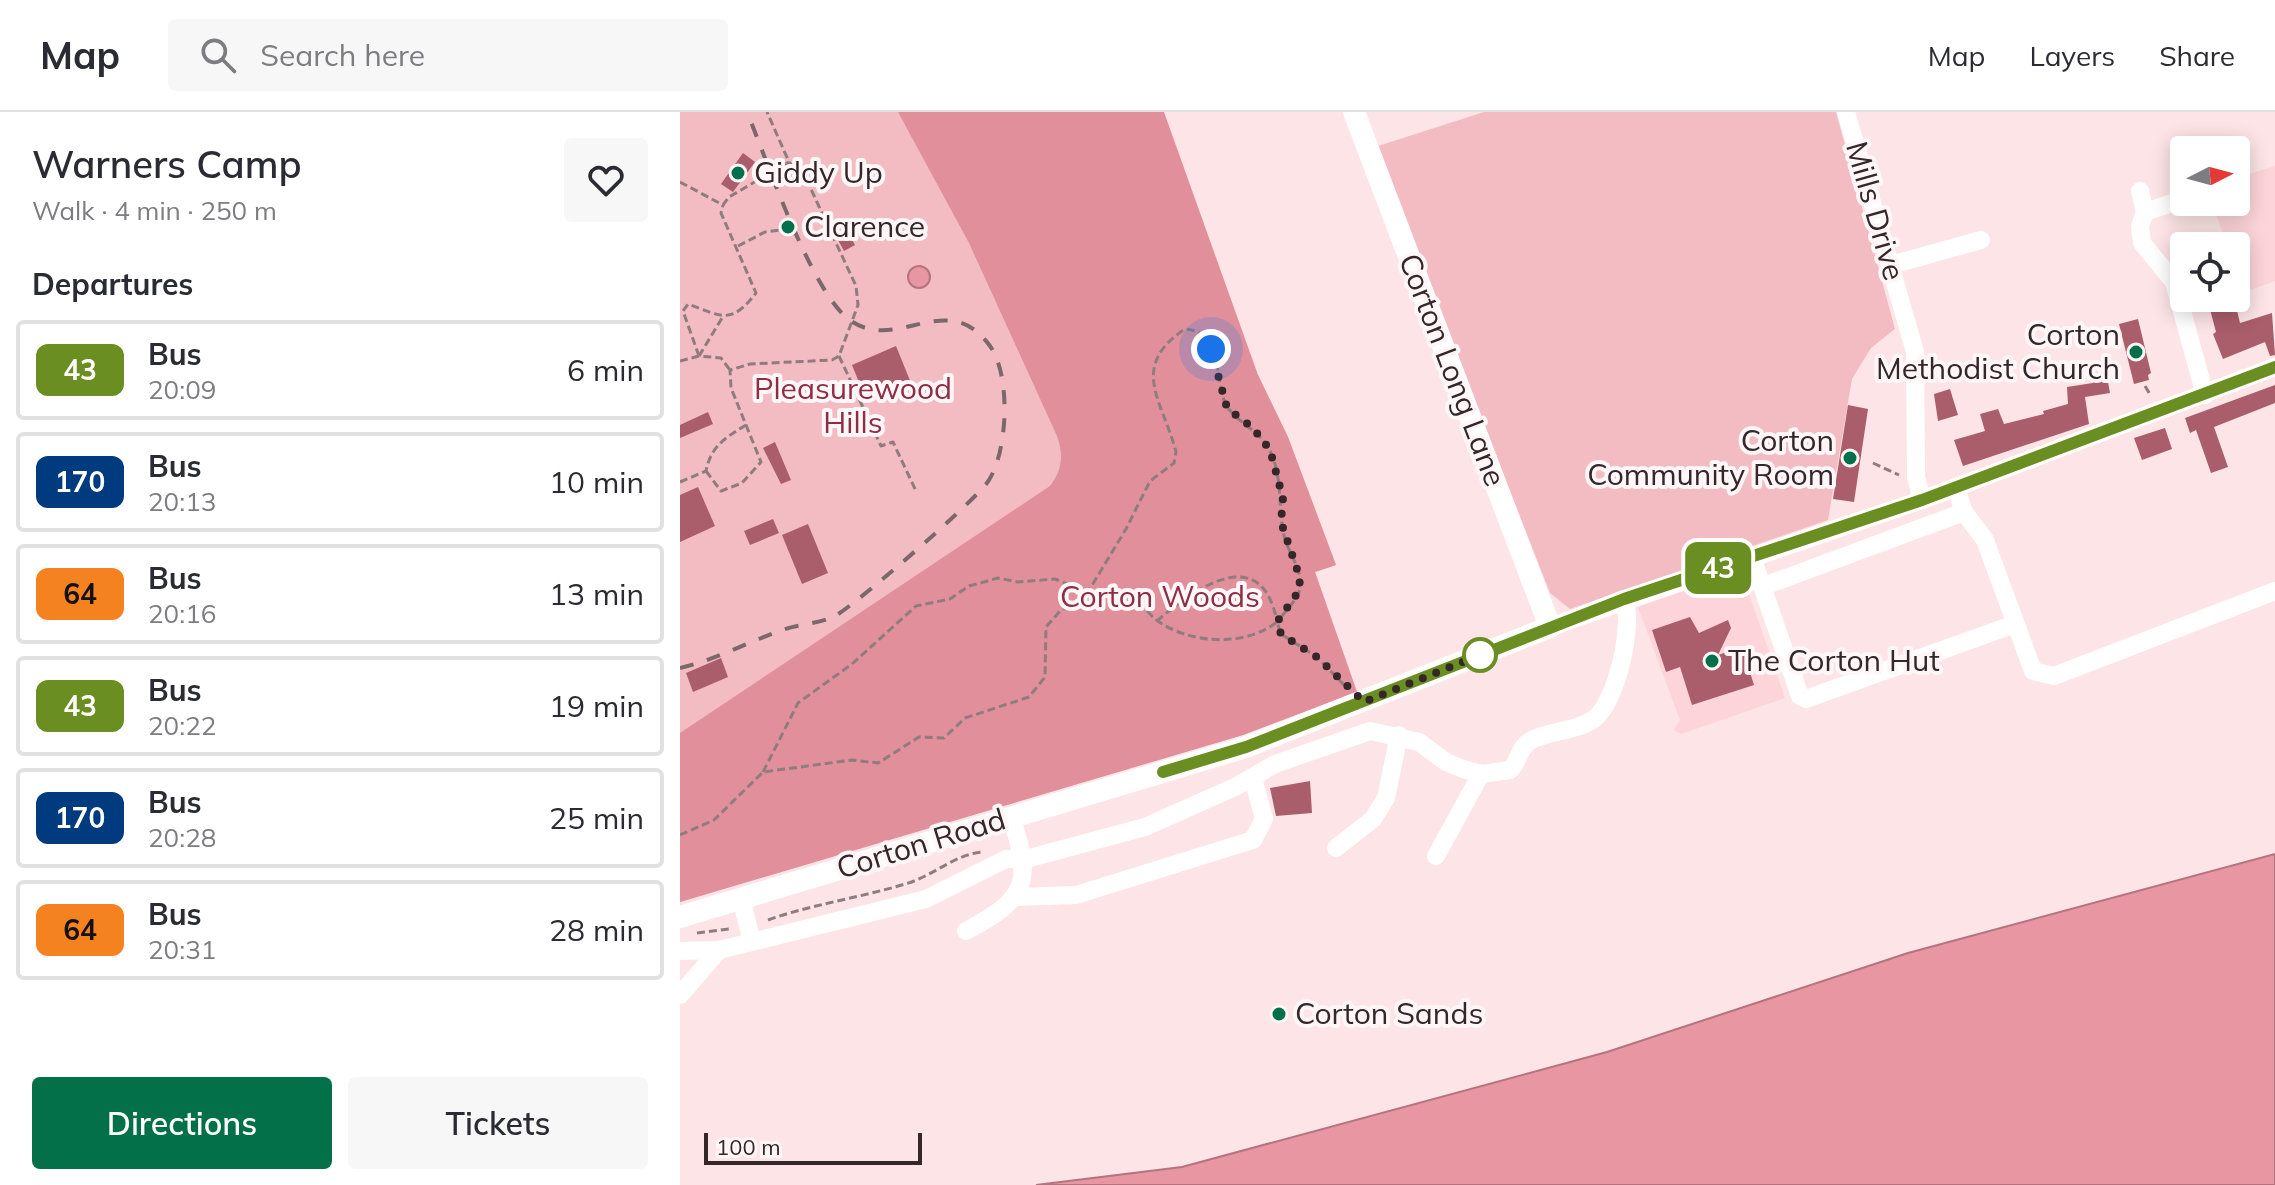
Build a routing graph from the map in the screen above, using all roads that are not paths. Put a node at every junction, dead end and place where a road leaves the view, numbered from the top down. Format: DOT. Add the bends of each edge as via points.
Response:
graph roads {
  1 [pos="1354,112"];
  2 [pos="1846,112"];
  3 [pos="2140,191"];
  4 [pos="2170,204"];
  5 [pos="2145,212"];
  6 [pos="1981,240"];
  7 [pos="1891,265"];
  8 [pos="2275,367"];
  9 [pos="2205,395"];
  10 [pos="1956,488"];
  11 [pos="1922,500"];
  12 [pos="1964,512"];
  13 [pos="1752,557"];
  14 [pos="1764,586"];
  15 [pos="2275,591"];
  16 [pos="1624,599"];
  17 [pos="2015,624"];
  18 [pos="1550,627"];
  19 [pos="1399,735"];
  20 [pos="1481,774"];
  21 [pos="1253,778"];
  22 [pos="1011,817"];
  23 [pos="1336,848"];
  24 [pos="1436,856"];
  25 [pos="1026,859"];
  26 [pos="1015,897"];
  27 [pos="741,898"];
  28 [pos="966,931"];
  29 [pos="683,934"];
  30 [pos="750,934"];
  31 [pos="719,950"];
  32 [pos="680,995"];
  1 -- 18 [label="main road, Corton Long Lane"];
  2 -- 7 [label="street, Mills Drive"];
  3 -- 5 [label="street"];
  4 -- 5 [label="street"];
  5 -- 9 [label="street" via="2142,243 2174,282"];
  6 -- 7 [label="street"];
  7 -- 11 [label="street, Mills Drive" via="1915,352 1916,477"];
  8 -- 9 [label="street"];
  9 -- 10 [label="street"];
  10 -- 11 [label="street"];
  10 -- 12 [label="street"];
  11 -- 13 [label="street"];
  12 -- 14 [label="street"];
  12 -- 17 [label="street" via="1985,540"];
  13 -- 14 [label="street"];
  13 -- 16 [label="street"];
  14 -- 17 [label="street" via="1800,696 1806,699"];
  15 -- 17 [label="street" via="2054,676 2033,671"];
  16 -- 18 [label="street"];
  16 -- 20 [label="street" via="1630,614 1603,711 1583,725 1528,742 1510,770"];
  18 -- 22 [label="main road, Corton Road" via="1246,747"];
  19 -- 20 [label="street" via="1446,762"];
  19 -- 21 [label="street" via="1370,731 1275,764"];
  19 -- 23 [label="street" via="1386,798 1373,819"];
  20 -- 24 [label="street"];
  21 -- 25 [label="street" via="1145,827"];
  21 -- 26 [label="street" via="1264,819 1253,840 1076,895"];
  22 -- 25 [label="street"];
  22 -- 27 [label="main road, Corton Road"];
  25 -- 26 [label="street"];
  25 -- 30 [label="street" via="1006,859 926,899"];
  26 -- 28 [label="street"];
  27 -- 29 [label="main road, Corton Road"];
  27 -- 30 [label="street"];
  29 -- 31 [label="street"];
  30 -- 31 [label="street"];
  31 -- 32 [label="street"];
}
